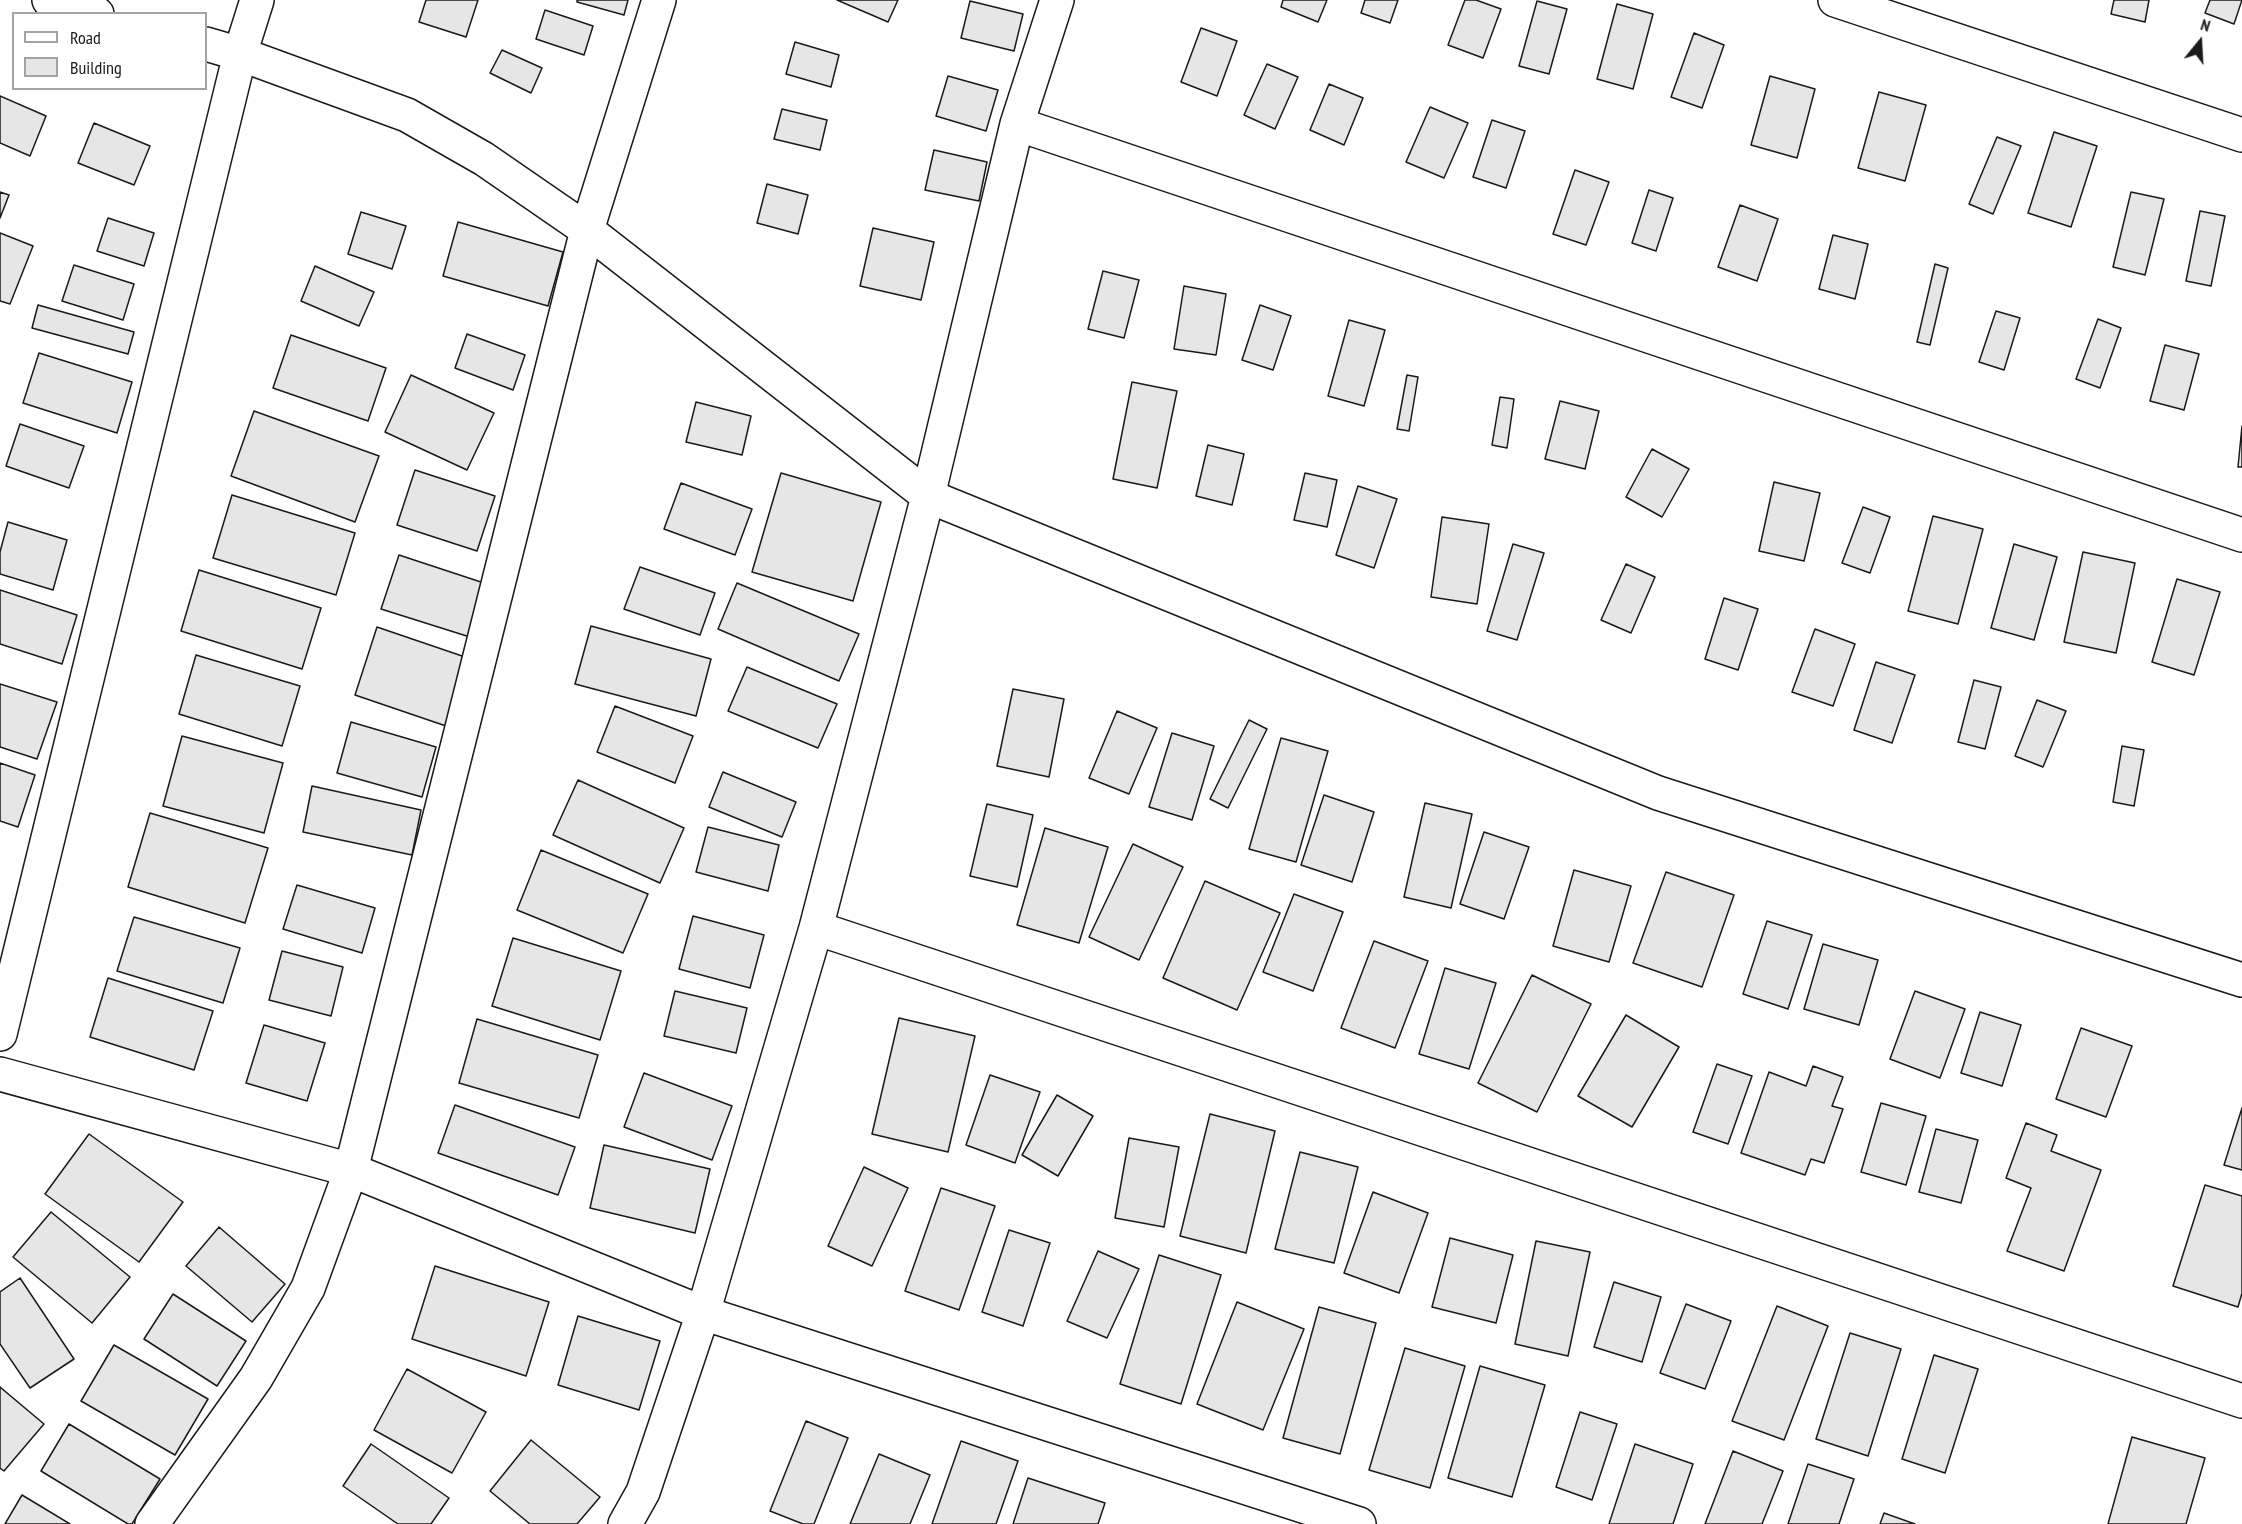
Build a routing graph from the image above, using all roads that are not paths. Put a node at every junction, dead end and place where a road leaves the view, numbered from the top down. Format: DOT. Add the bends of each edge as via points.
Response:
graph roads {
  1 [pos="49,0"];
  2 [pos="256,0"];
  3 [pos="659,0"];
  4 [pos="1057,0"];
  5 [pos="1835,0"];
  6 [pos="90,12"];
  7 [pos="207,44"];
  8 [pos="240,54"];
  9 [pos="1017,124"];
  10 [pos="2242,135"];
  11 [pos="587,230"];
  12 [pos="928,496"];
  13 [pos="2242,536"];
  14 [pos="816,928"];
  15 [pos="2242,980"];
  16 [pos="0,1034"];
  17 [pos="0,1074"];
  18 [pos="351,1170"];
  19 [pos="703,1313"];
  20 [pos="2242,1401"];
  21 [pos="152,1524"];
  22 [pos="625,1524"];
  23 [pos="1359,1524"];
  1 -- 6 [label="street"];
  2 -- 8 [label="street"];
  3 -- 11 [label="street"];
  4 -- 9 [label="street"];
  5 -- 10 [label="street"];
  7 -- 8 [label="street"];
  8 -- 11 [label="street" via="407,115 484,159"];
  8 -- 16 [label="street"];
  9 -- 12 [label="street"];
  9 -- 13 [label="street"];
  11 -- 12 [label="street"];
  11 -- 18 [label="street"];
  12 -- 14 [label="street"];
  12 -- 15 [label="street" via="1658,793"];
  14 -- 19 [label="street"];
  14 -- 20 [label="street"];
  17 -- 18 [label="street"];
  18 -- 19 [label="street"];
  18 -- 21 [label="street" via="308,1288 256,1378"];
  19 -- 22 [label="street" via="643,1492"];
  19 -- 23 [label="street"];
}
